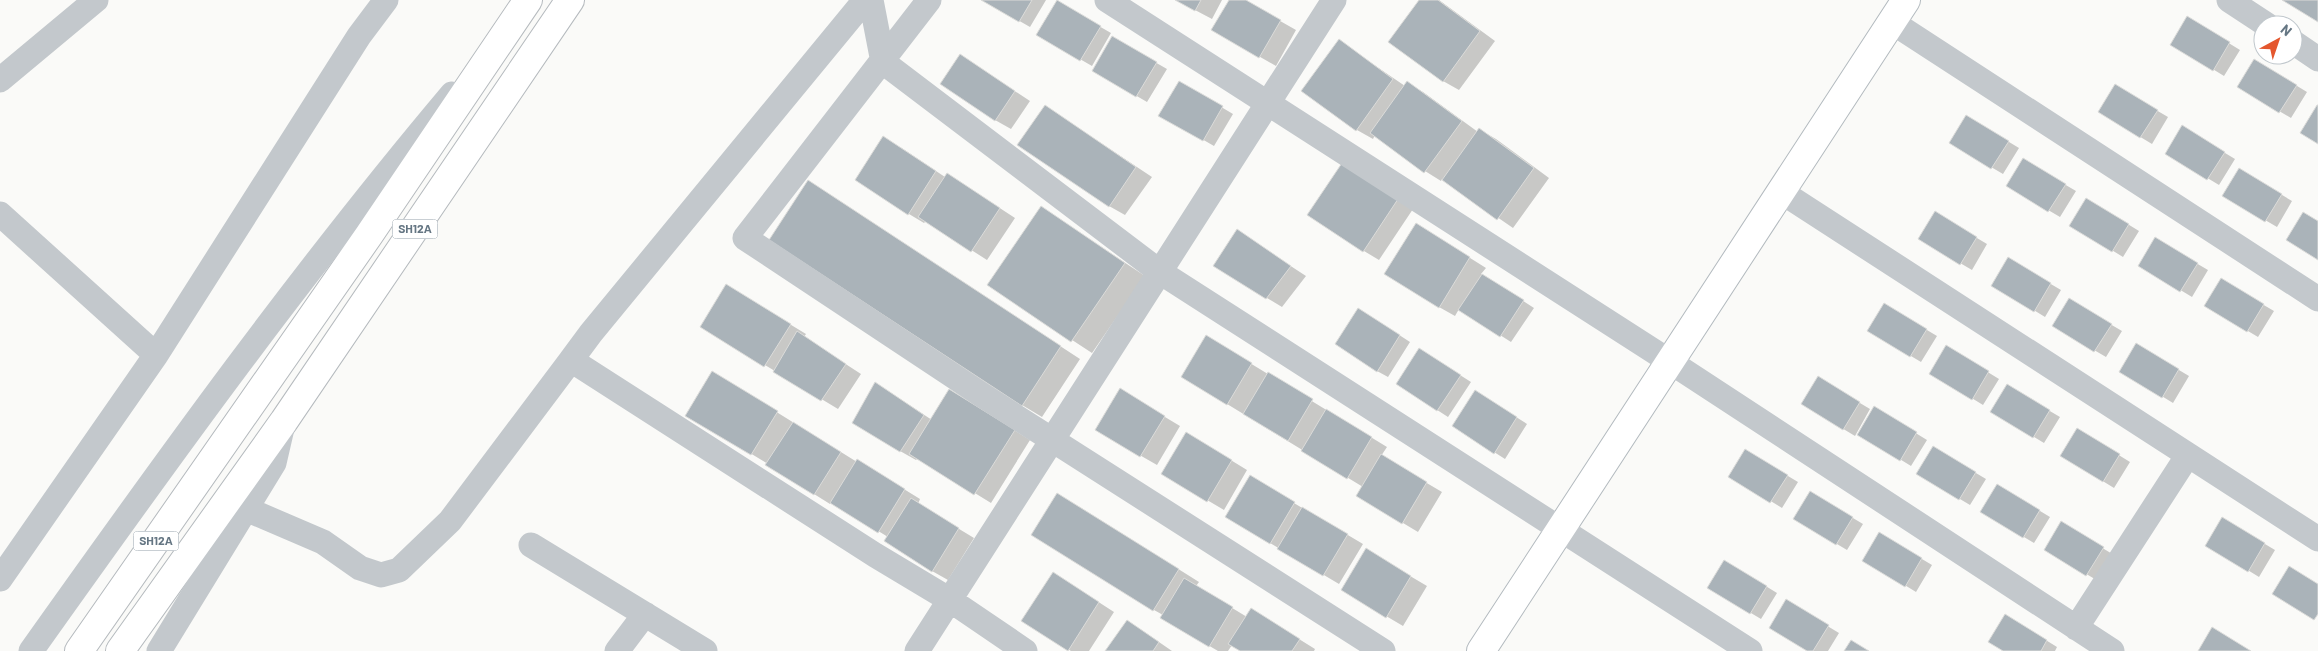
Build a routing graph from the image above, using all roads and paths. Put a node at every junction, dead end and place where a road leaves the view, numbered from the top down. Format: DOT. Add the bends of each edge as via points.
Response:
graph roads {
  1 [pos="96,0"];
  2 [pos="386,0"];
  3 [pos="570,0"];
  4 [pos="865,0"];
  5 [pos="871,0"];
  6 [pos="930,0"];
  7 [pos="1107,0"];
  8 [pos="1334,0"];
  9 [pos="2229,0"];
  10 [pos="521,11"];
  11 [pos="1899,11"];
  12 [pos="2253,16"];
  13 [pos="2303,49"];
  14 [pos="2318,59"];
  15 [pos="883,62"];
  16 [pos="0,80"];
  17 [pos="1268,102"];
  18 [pos="1780,191"];
  19 [pos="0,214"];
  20 [pos="1160,272"];
  21 [pos="2318,299"];
  22 [pos="156,355"];
  23 [pos="571,360"];
  24 [pos="1669,361"];
  25 [pos="284,421"];
  26 [pos="1053,439"];
  27 [pos="2188,455"];
  28 [pos="246,509"];
  29 [pos="1560,528"];
  30 [pos="2318,539"];
  31 [pos="531,545"];
  32 [pos="0,579"];
  33 [pos="950,600"];
  34 [pos="645,614"];
  35 [pos="2076,628"];
  36 [pos="31,651"];
  37 [pos="79,651"];
  38 [pos="120,651"];
  39 [pos="159,651"];
  40 [pos="617,651"];
  41 [pos="705,651"];
  42 [pos="917,651"];
  43 [pos="1025,651"];
  44 [pos="1383,651"];
  45 [pos="1481,651"];
  46 [pos="1750,651"];
  47 [pos="2112,651"];
  1 -- 16 [label="street"];
  2 -- 22 [label="street"];
  3 -- 25 [label="main road, SH12A"];
  4 -- 23 [label="street"];
  5 -- 15 [label="street"];
  6 -- 15 [label="street"];
  7 -- 17 [label="street"];
  8 -- 17 [label="street"];
  9 -- 12 [label="street"];
  10 -- 36 [label="street" via="409,146 202,412"];
  10 -- 37 [label="main road, SH12A"];
  11 -- 18 [label="main road"];
  11 -- 21 [label="street"];
  13 -- 14 [label="street"];
  15 -- 20 [label="street"];
  15 -- 26 [label="street" via="745,238"];
  17 -- 20 [label="street"];
  17 -- 24 [label="street"];
  18 -- 24 [label="main road"];
  18 -- 27 [label="street"];
  19 -- 22 [label="street"];
  20 -- 26 [label="street"];
  20 -- 29 [label="street"];
  22 -- 32 [label="street"];
  23 -- 28 [label="street" via="450,521 399,570 381,575 360,568 323,542"];
  23 -- 33 [label="street"];
  24 -- 29 [label="main road"];
  24 -- 35 [label="street"];
  25 -- 28 [label="street" via="274,463"];
  25 -- 38 [label="main road, SH12A"];
  26 -- 33 [label="street"];
  26 -- 44 [label="street"];
  27 -- 30 [label="street"];
  27 -- 35 [label="street"];
  28 -- 39 [label="street"];
  29 -- 45 [label="main road"];
  29 -- 46 [label="street"];
  31 -- 34 [label="street"];
  33 -- 42 [label="street"];
  33 -- 43 [label="street"];
  34 -- 40 [label="street"];
  34 -- 41 [label="street"];
  35 -- 47 [label="street"];
}
